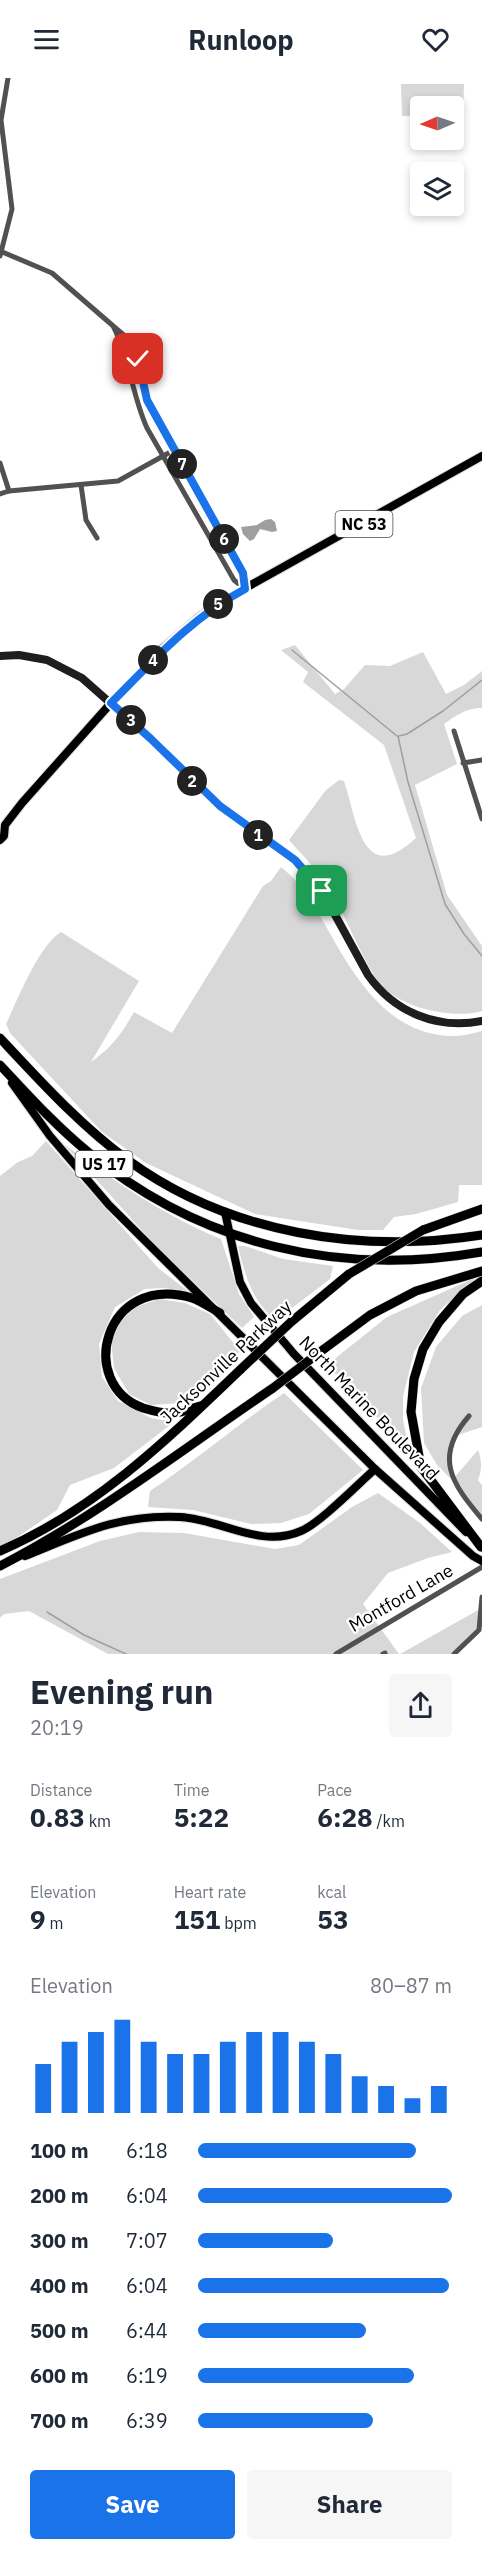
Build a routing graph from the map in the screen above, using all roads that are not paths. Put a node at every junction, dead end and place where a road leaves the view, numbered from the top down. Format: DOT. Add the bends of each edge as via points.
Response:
graph roads {
  1 [pos="8,78"];
  2 [pos="1,252"];
  3 [pos="114,327"];
  4 [pos="174,450"];
  5 [pos="164,456"];
  6 [pos="482,456"];
  7 [pos="0,463"];
  8 [pos="81,485"];
  9 [pos="9,491"];
  10 [pos="0,494"];
  11 [pos="97,537"];
  12 [pos="245,589"];
  13 [pos="0,656"];
  14 [pos="111,703"];
  15 [pos="454,731"];
  16 [pos="482,760"];
  17 [pos="463,763"];
  18 [pos="482,819"];
  19 [pos="3,826"];
  20 [pos="0,840"];
  21 [pos="482,1021"];
  22 [pos="0,1038"];
  23 [pos="0,1066"];
  24 [pos="482,1209"];
  25 [pos="225,1212"];
  26 [pos="230,1233"];
  27 [pos="482,1235"];
  28 [pos="482,1252"];
  29 [pos="482,1271"];
  30 [pos="482,1281"];
  31 [pos="220,1313"];
  32 [pos="203,1405"];
  33 [pos="468,1416"];
  34 [pos="375,1469"];
  35 [pos="482,1519"];
  36 [pos="482,1549"];
  37 [pos="0,1551"];
  38 [pos="482,1560"];
  39 [pos="0,1566"];
  40 [pos="482,1567"];
  41 [pos="482,1597"];
  42 [pos="336,1654"];
  43 [pos="454,1654"];
  1 -- 2 [label="street" via="1,120 12,209"];
  2 -- 3 [label="street" via="52,273"];
  3 -- 4 [label="street" via="134,344 147,400"];
  3 -- 5 [label="street" via="126,354 138,408"];
  4 -- 5 [label="street"];
  4 -- 12 [label="street" via="243,573"];
  5 -- 8 [label="street" via="118,481"];
  5 -- 12 [label="street" via="234,580"];
  6 -- 12 [label="main road, NC 53"];
  7 -- 9 [label="street"];
  8 -- 9 [label="street"];
  8 -- 11 [label="street" via="86,520"];
  9 -- 10 [label="street"];
  12 -- 14 [label="main road, NC 53" via="197,619"];
  13 -- 14 [label="street" via="27,656 56,663"];
  14 -- 19 [label="main road, NC 53"];
  14 -- 21 [label="street" via="220,806 308,873 368,975 385,995 405,1010 427,1019 451,1023"];
  15 -- 17 [label="street"];
  16 -- 17 [label="street"];
  17 -- 18 [label="street"];
  19 -- 20 [label="main road, NC 53"];
  22 -- 25 [label="highway, US 17" via="69,1111 130,1162 176,1190"];
  23 -- 26 [label="highway, US 17" via="87,1152 122,1178 182,1214"];
  23 -- 31 [label="main road, North Marine Boulevard" via="50,1136 102,1197"];
  24 -- 32 [label="highway, Jacksonville Parkway, bridge" via="423,1230 349,1274 291,1322"];
  25 -- 26 [label="main road, North Marine Boulevard"];
  25 -- 27 [label="highway, US 17" via="277,1229 344,1239 405,1243"];
  26 -- 28 [label="highway, US 17" via="266,1246 375,1261 415,1261"];
  26 -- 36 [label="main road, North Marine Boulevard" via="240,1282 251,1303 294,1354"];
  29 -- 39 [label="highway, Jacksonville Parkway, bridge" via="416,1292 370,1315 105,1505"];
  30 -- 36 [label="highway" via="463,1294 423,1349 414,1379 411,1412 421,1467"];
  31 -- 32 [label="highway" via="194,1298 167,1293 147,1295 128,1305 113,1324 106,1343 108,1373 121,1394 134,1405 174,1413"];
  31 -- 34 [label="main road, North Marine Boulevard"];
  32 -- 37 [label="highway, Jacksonville Parkway" via="129,1473 80,1508"];
  33 -- 35 [label="street" via="454,1436 447,1463 452,1480"];
  34 -- 38 [label="main road, North Marine Boulevard"];
  34 -- 39 [label="main road" via="302,1531 280,1537 249,1535 182,1517 120,1520"];
  40 -- 42 [label="street, Montford Lane"];
  41 -- 43 [label="street" via="479,1629"];
}
